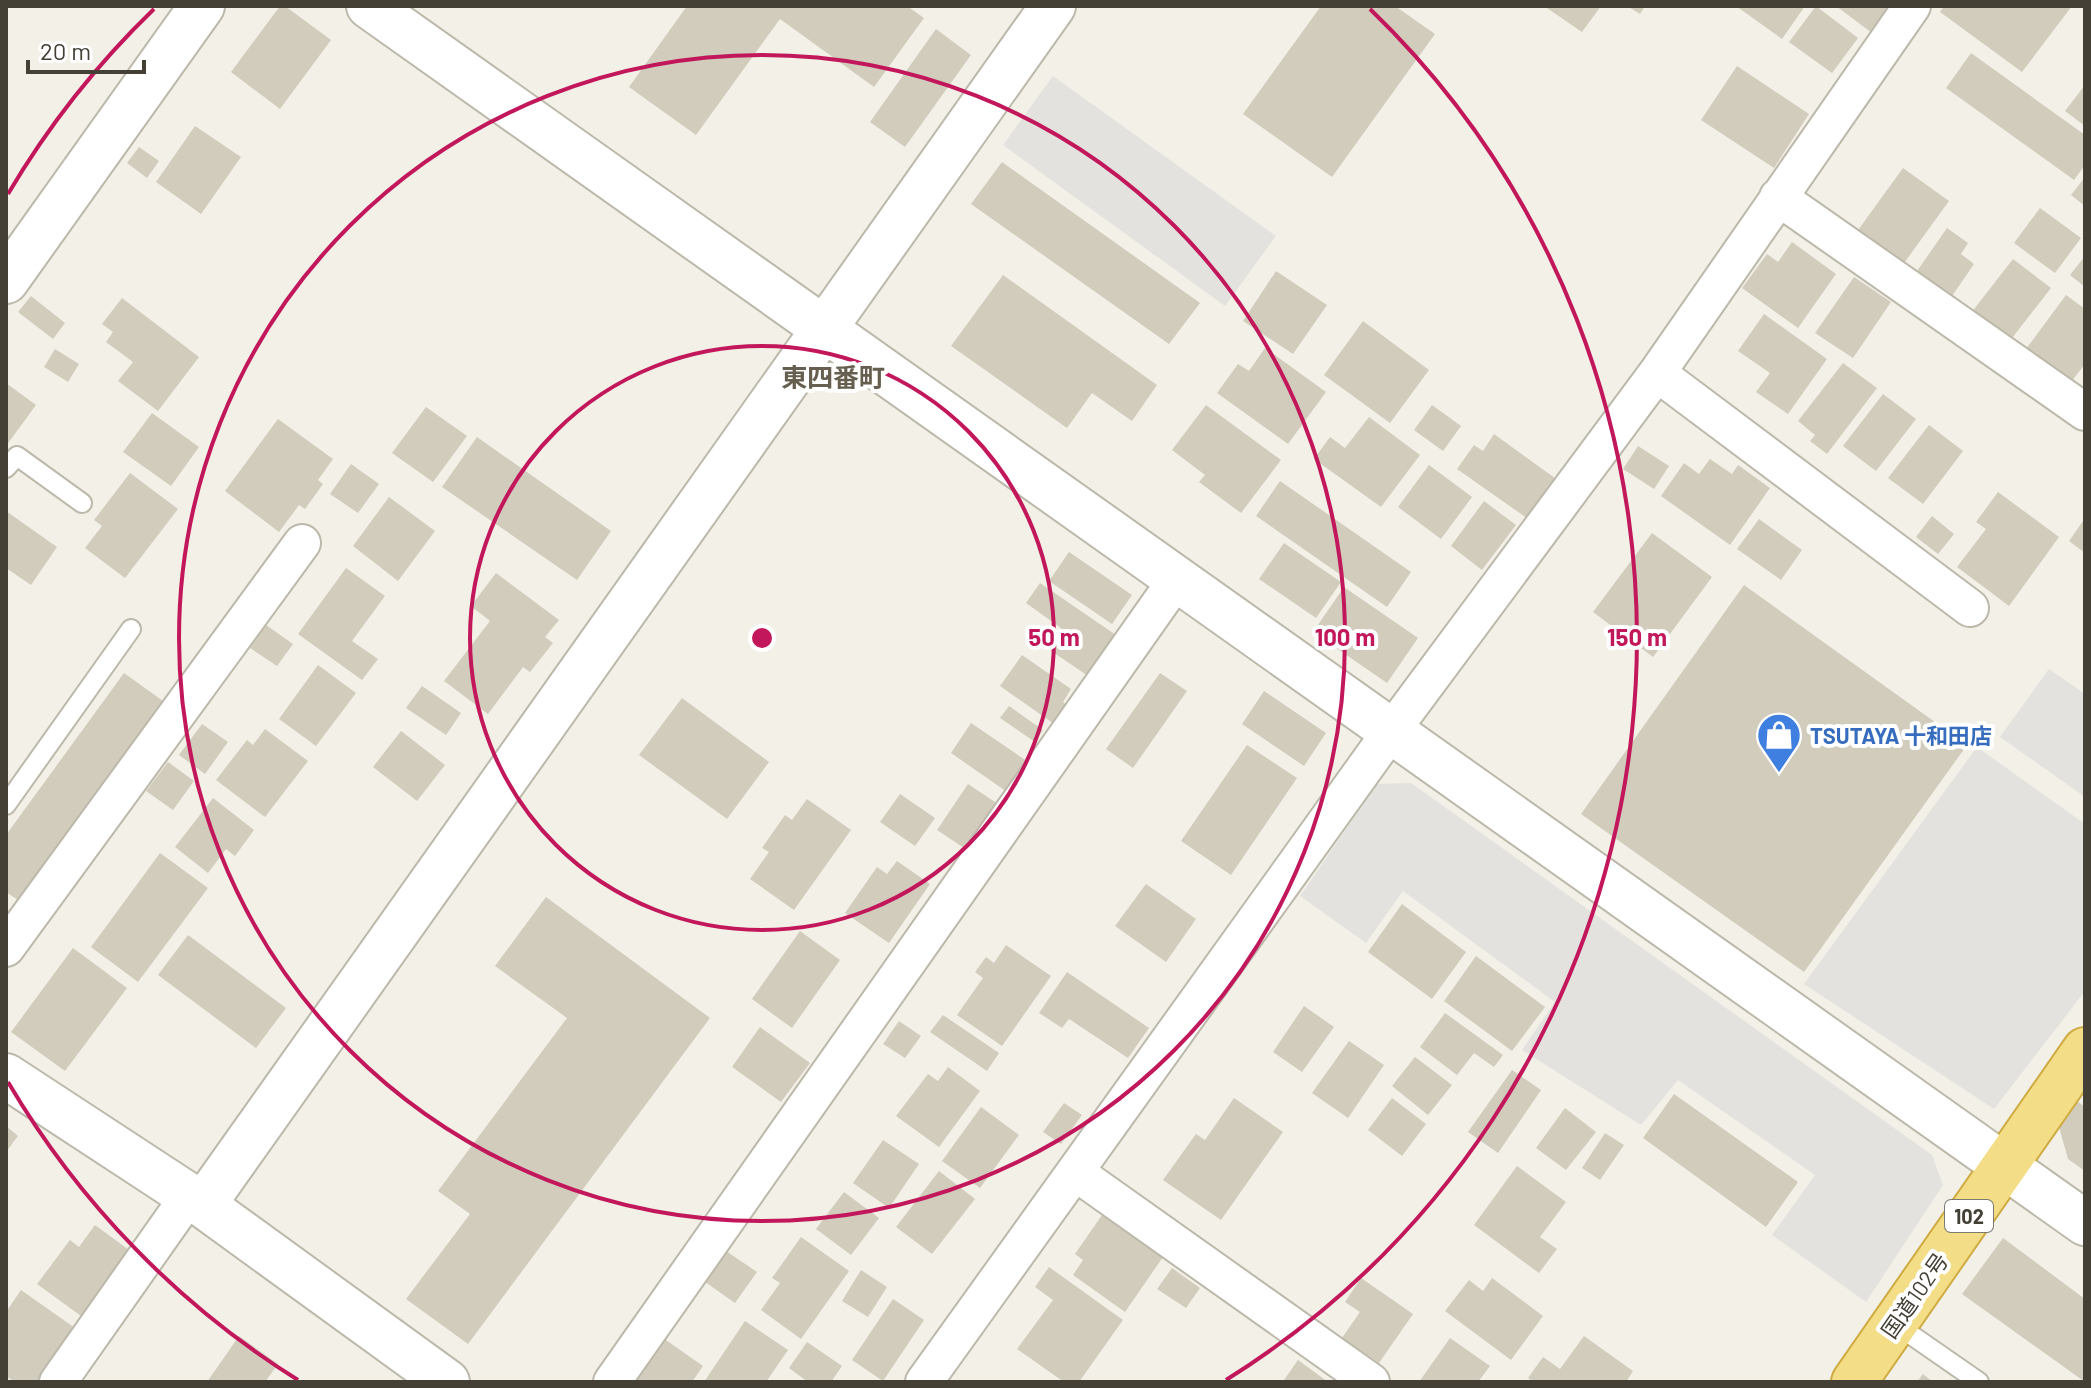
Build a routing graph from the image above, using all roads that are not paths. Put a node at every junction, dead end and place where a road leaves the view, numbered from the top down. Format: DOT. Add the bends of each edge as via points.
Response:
graph roads {
  1 [pos="202,6"];
  2 [pos="369,6"];
  3 [pos="1053,6"];
  4 [pos="1912,6"];
  5 [pos="1778,197"];
  6 [pos="6,281"];
  7 [pos="825,328"];
  8 [pos="1657,373"];
  9 [pos="2085,412"];
  10 [pos="6,468"];
  11 [pos="82,503"];
  12 [pos="302,543"];
  13 [pos="1177,579"];
  14 [pos="1970,608"];
  15 [pos="131,629"];
  16 [pos="1392,730"];
  17 [pos="6,805"];
  18 [pos="6,948"];
  19 [pos="2085,1050"];
  20 [pos="6,1076"];
  21 [pos="2004,1166"];
  22 [pos="1075,1172"];
  23 [pos="196,1201"];
  24 [pos="2085,1223"];
  25 [pos="1894,1323"];
  26 [pos="58,1382"];
  27 [pos="447,1382"];
  28 [pos="612,1382"];
  29 [pos="924,1382"];
  30 [pos="1371,1382"];
  31 [pos="1854,1382"];
  32 [pos="1979,1382"];
  1 -- 6 [label="street"];
  2 -- 7 [label="street"];
  3 -- 7 [label="street"];
  4 -- 5 [label="street"];
  5 -- 8 [label="street"];
  5 -- 9 [label="street"];
  7 -- 13 [label="street"];
  7 -- 23 [label="street"];
  8 -- 14 [label="street"];
  8 -- 16 [label="street"];
  10 -- 11 [label="lane" via="17,456"];
  12 -- 18 [label="street"];
  13 -- 16 [label="street"];
  13 -- 28 [label="street"];
  15 -- 17 [label="lane"];
  16 -- 21 [label="street"];
  16 -- 22 [label="street"];
  19 -- 21 [label="highway, 国道102号 / 102"];
  20 -- 23 [label="street"];
  21 -- 24 [label="street"];
  21 -- 25 [label="highway, 国道102号 / 102"];
  22 -- 29 [label="street"];
  22 -- 30 [label="street"];
  23 -- 26 [label="street"];
  23 -- 27 [label="street"];
  25 -- 31 [label="highway, 国道102号 / 102"];
  25 -- 32 [label="lane"];
}
